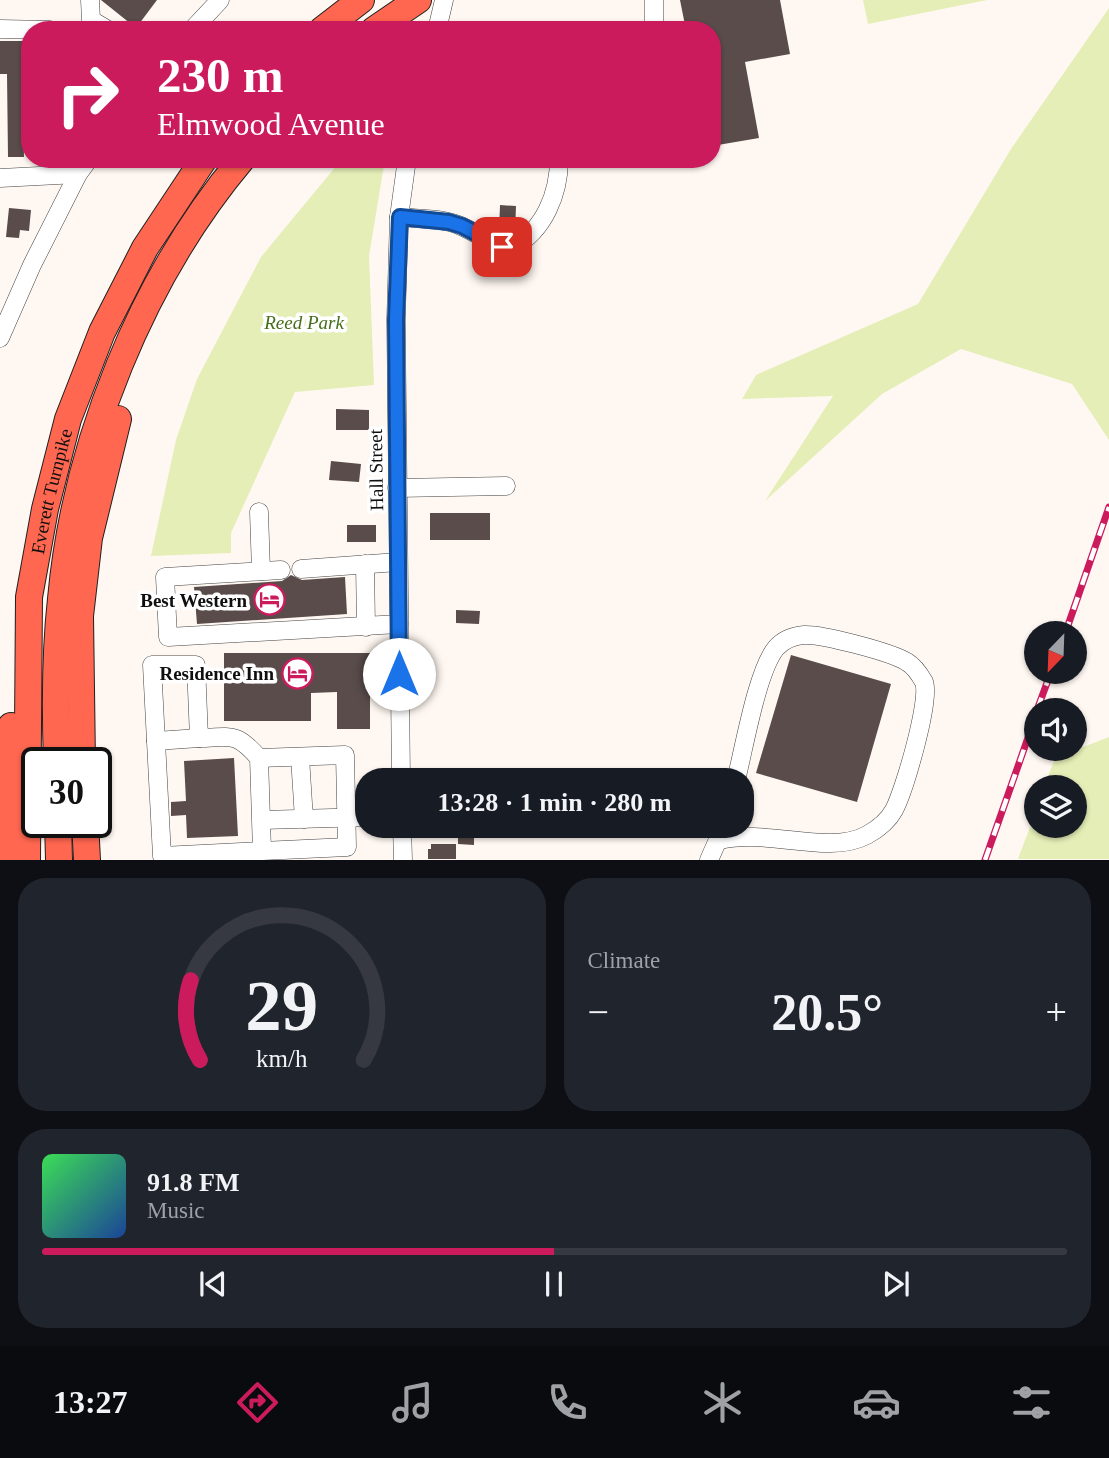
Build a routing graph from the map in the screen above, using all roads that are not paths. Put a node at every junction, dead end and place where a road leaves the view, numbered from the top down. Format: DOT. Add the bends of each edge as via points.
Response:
graph roads {
  1 [pos="90,0"];
  2 [pos="220,0"];
  3 [pos="361,0"];
  4 [pos="418,0"];
  5 [pos="444,0"];
  6 [pos="654,0"];
  7 [pos="93,21"];
  8 [pos="200,21"];
  9 [pos="334,21"];
  10 [pos="386,21"];
  11 [pos="439,21"];
  12 [pos="654,21"];
  13 [pos="0,29"];
  14 [pos="21,29"];
  15 [pos="70,168"];
  16 [pos="83,168"];
  17 [pos="198,168"];
  18 [pos="234,168"];
  19 [pos="406,168"];
  20 [pos="559,168"];
  21 [pos="0,178"];
  22 [pos="212,195"];
  23 [pos="400,217"];
  24 [pos="0,338"];
  25 [pos="506,486"];
  26 [pos="397,488"];
  27 [pos="259,512"];
  28 [pos="398,562"];
  29 [pos="365,564"];
  30 [pos="301,569"];
  31 [pos="281,570"];
  32 [pos="261,571"];
  33 [pos="29,597"];
  34 [pos="399,624"];
  35 [pos="366,626"];
  36 [pos="199,738"];
  37 [pos="156,741"];
  38 [pos="57,747"];
  39 [pos="81,747"];
  40 [pos="300,757"];
  41 [pos="259,758"];
  42 [pos="401,768"];
  43 [pos="739,768"];
  44 [pos="346,817"];
  45 [pos="355,817"];
  46 [pos="304,819"];
  47 [pos="262,820"];
  48 [pos="754,836"];
  49 [pos="59,838"];
  50 [pos="86,838"];
  51 [pos="402,838"];
  52 [pos="720,838"];
  53 [pos="262,851"];
  54 [pos="6,859"];
  55 [pos="27,859"];
  56 [pos="60,859"];
  57 [pos="87,859"];
  58 [pos="403,859"];
  59 [pos="709,859"];
  1 -- 7 [label="street"];
  2 -- 8 [label="street"];
  3 -- 9 [label="highway"];
  4 -- 10 [label="highway"];
  5 -- 11 [label="street"];
  6 -- 12 [label="street"];
  13 -- 14 [label="street"];
  15 -- 21 [label="street"];
  16 -- 24 [label="street"];
  17 -- 33 [label="highway, Everett Turnpike" via="145,248 102,332 68,419"];
  18 -- 22 [label="highway, Everett Turnpike"];
  19 -- 23 [label="street, Hall Street"];
  20 -- 23 [label="street" via="551,205 531,234 513,247 495,244 449,222"];
  22 -- 38 [label="highway, Everett Turnpike" via="142,316 111,387 87,461 61,599"];
  22 -- 39 [label="highway" via="134,373 104,472 89,538 80,616"];
  23 -- 26 [label="street, Hall Street"];
  25 -- 26 [label="street"];
  26 -- 28 [label="street, Hall Street"];
  27 -- 32 [label="street"];
  28 -- 29 [label="street"];
  28 -- 34 [label="street, Hall Street"];
  29 -- 30 [label="street"];
  29 -- 35 [label="street"];
  31 -- 32 [label="street"];
  32 -- 35 [label="street" via="164,577 168,637"];
  33 -- 54 [label="highway" via="13,678"];
  33 -- 55 [label="highway, Everett Turnpike"];
  34 -- 35 [label="street"];
  34 -- 42 [label="street, Hall Street"];
  36 -- 37 [label="street"];
  36 -- 37 [label="street" via="196,665 152,665"];
  36 -- 41 [label="street" via="243,740"];
  37 -- 53 [label="street" via="162,856"];
  40 -- 41 [label="street"];
  40 -- 44 [label="street" via="345,755"];
  40 -- 46 [label="street"];
  41 -- 47 [label="street"];
  43 -- 48 [label="street" via="763,675 782,642 806,635 896,656 909,662 924,683 924,710 901,793 879,828 841,843"];
  44 -- 45 [label="street"];
  44 -- 46 [label="street"];
  44 -- 53 [label="street" via="347,847"];
  46 -- 47 [label="street"];
  47 -- 53 [label="street"];
  49 -- 56 [label="highway"];
  50 -- 57 [label="highway"];
  51 -- 58 [label="street"];
  52 -- 59 [label="street"];
}
